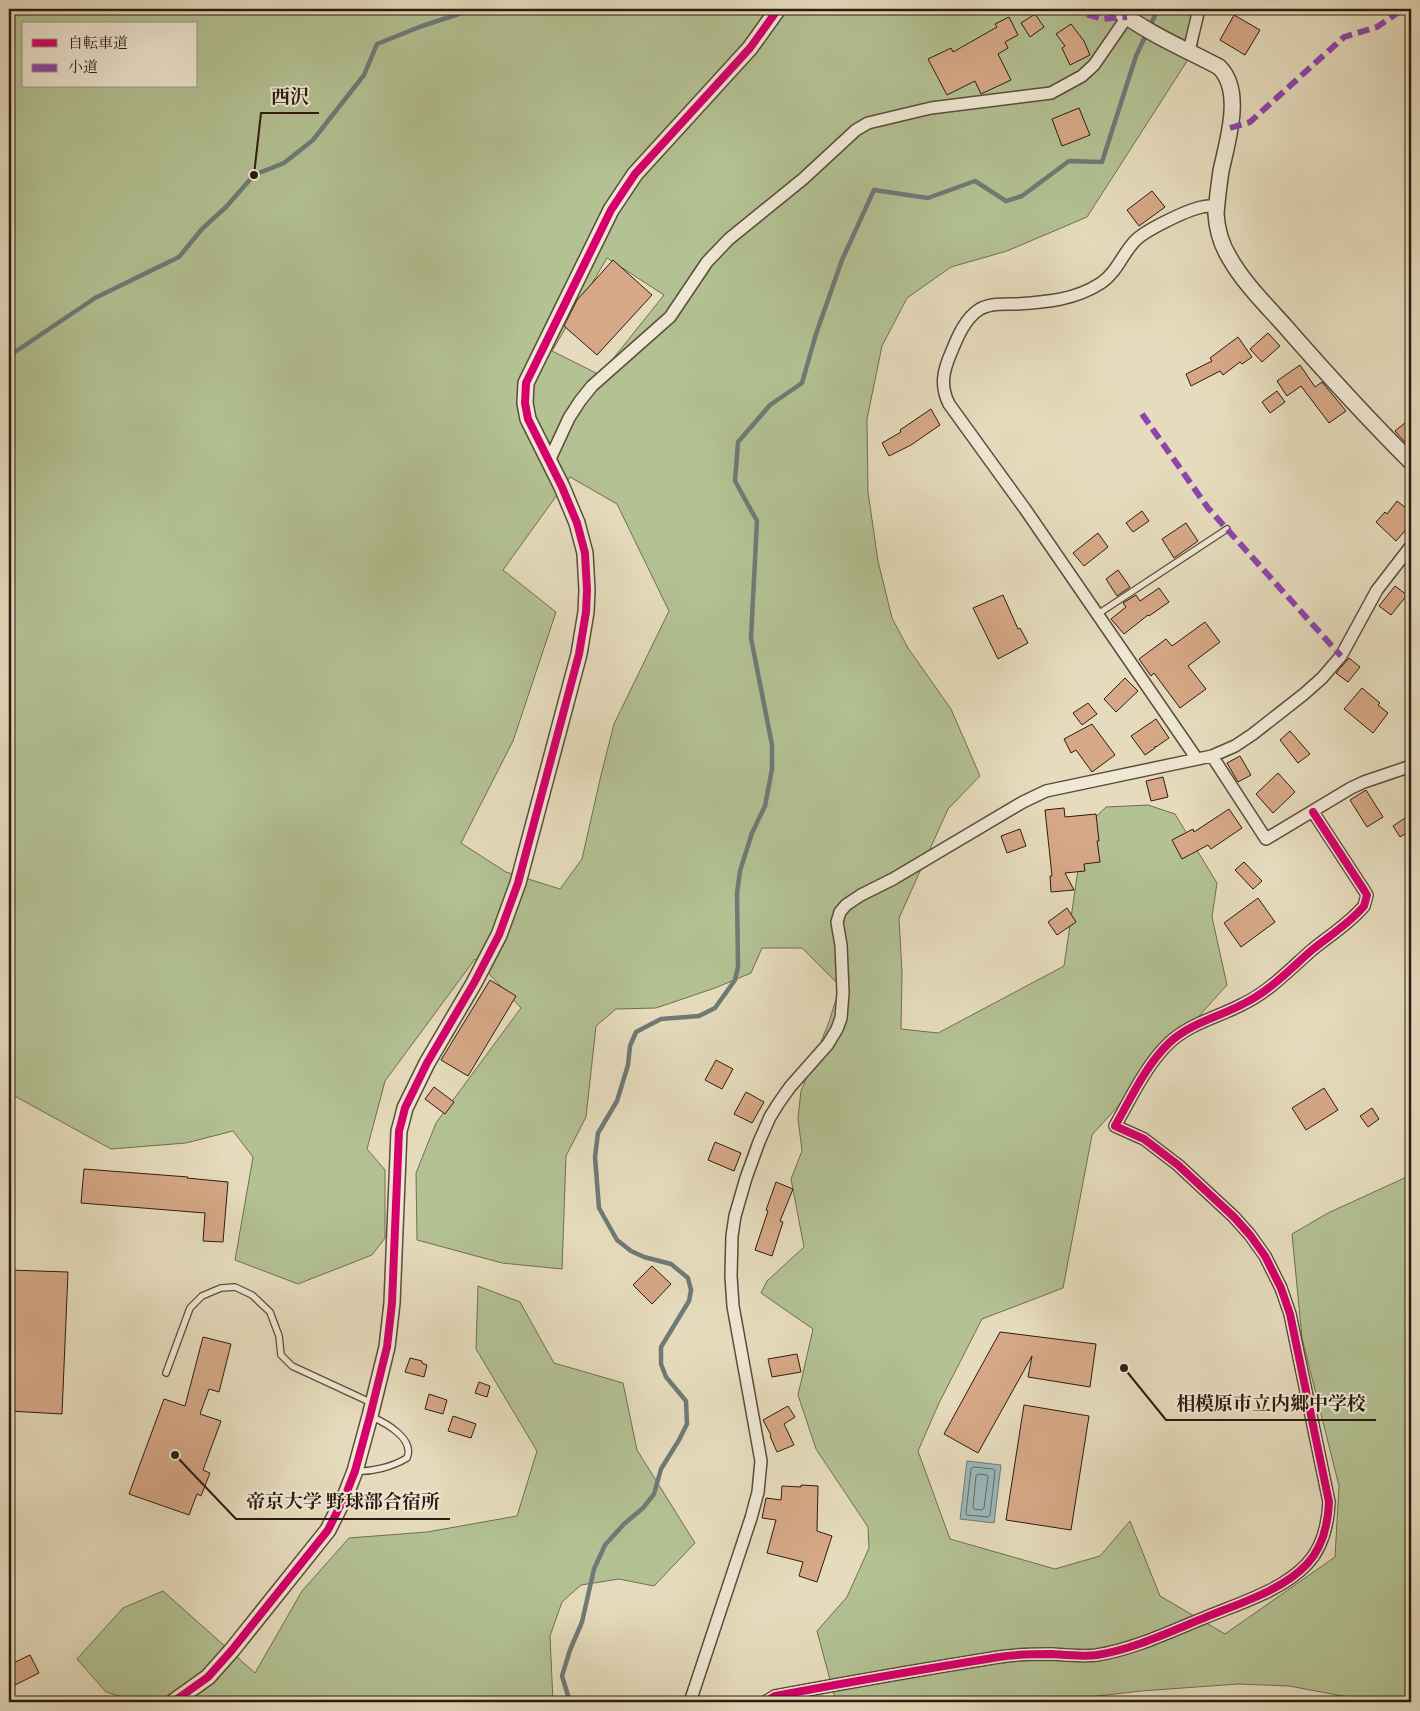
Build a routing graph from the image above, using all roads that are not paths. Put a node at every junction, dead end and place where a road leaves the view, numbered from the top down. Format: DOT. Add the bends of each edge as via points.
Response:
graph roads {
  1 [pos="778,9"];
  2 [pos="1200,9"];
  3 [pos="1128,16"];
  4 [pos="1190,51"];
  5 [pos="1217,205"];
  6 [pos="549,460"];
  7 [pos="1411,462"];
  8 [pos="1227,529"];
  9 [pos="1411,546"];
  10 [pos="1098,614"];
  11 [pos="1212,756"];
  12 [pos="1197,759"];
  13 [pos="1411,766"];
  14 [pos="1313,812"];
  15 [pos="166,1373"];
  16 [pos="371,1410"];
  17 [pos="355,1471"];
  18 [pos="172,1702"];
  19 [pos="690,1702"];
  20 [pos="765,1702"];
  1 -- 6 [label="street" via="750,48 635,174 598,234 526,383 528,419"];
  2 -- 4 [label="street"];
  3 -- 4 [label="street"];
  3 -- 6 [label="street" via="1094,65 1082,76 1051,93 931,108 868,123 856,130 803,179 729,239 707,262 670,317 592,386 569,418"];
  4 -- 5 [label="street" via="1226,74 1232,95"];
  5 -- 7 [label="street" via="1219,237 1235,268"];
  5 -- 10 [label="street" via="1201,207 1146,232 1134,241 1112,273 1101,283 1076,296 1046,302 992,305 978,310 960,333 946,366 943,384 949,404"];
  6 -- 16 [label="street" via="577,523 585,553 587,590 583,633 509,910 474,983 419,1079 402,1120 392,1303 386,1347"];
  8 -- 10 [label="lane"];
  9 -- 11 [label="street" via="1378,590 1341,656 1322,678 1253,734"];
  10 -- 12 [label="street"];
  11 -- 12 [label="street"];
  11 -- 14 [label="street" via="1266,839"];
  12 -- 19 [label="street" via="1034,796 861,895 840,912 837,922 843,993 837,1030 778,1104 753,1156 735,1216 730,1262 733,1306 761,1461 760,1477 745,1536"];
  13 -- 14 [label="street" via="1364,782"];
  14 -- 20 [label="street" via="1367,895 1364,906 1270,988 1244,1004 1196,1025 1170,1042 1146,1073 1115,1126 1160,1150 1234,1217 1276,1276 1293,1326 1328,1502 1328,1520 1316,1552 1297,1574 1275,1588 1113,1652 1084,1656 1002,1656 775,1696"];
  15 -- 16 [label="lane" via="190,1308 202,1296 221,1288 235,1287 252,1295 270,1312 279,1336 281,1355 292,1366"];
  16 -- 17 [label="street"];
  16 -- 17 [label="lane" via="402,1438 408,1454 393,1464 367,1472"];
  17 -- 18 [label="street" via="328,1530 300,1567 220,1664"];
}
